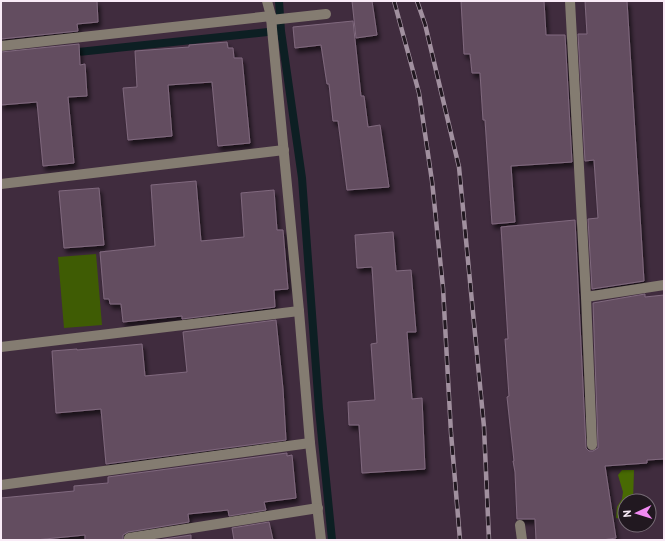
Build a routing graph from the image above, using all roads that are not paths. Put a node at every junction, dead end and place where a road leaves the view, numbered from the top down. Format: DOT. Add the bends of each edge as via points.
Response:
graph roads {
  1 [pos="267,1"];
  2 [pos="570,1"];
  3 [pos="326,14"];
  4 [pos="275,23"];
  5 [pos="1,46"];
  6 [pos="284,150"];
  7 [pos="1,184"];
  8 [pos="664,285"];
  9 [pos="586,297"];
  10 [pos="299,311"];
  11 [pos="1,347"];
  12 [pos="310,443"];
  13 [pos="592,445"];
  14 [pos="1,485"];
  15 [pos="318,508"];
  16 [pos="520,525"];
  17 [pos="129,538"];
  18 [pos="321,540"];
  19 [pos="522,540"];
  1 -- 4 [label="street"];
  2 -- 9 [label="street"];
  3 -- 4 [label="street"];
  4 -- 5 [label="street"];
  4 -- 6 [label="street"];
  6 -- 7 [label="street"];
  6 -- 10 [label="street"];
  8 -- 9 [label="street"];
  9 -- 13 [label="street"];
  10 -- 11 [label="street"];
  10 -- 12 [label="street"];
  12 -- 14 [label="street"];
  12 -- 15 [label="street"];
  15 -- 17 [label="street"];
  15 -- 18 [label="street"];
  16 -- 19 [label="street"];
}
